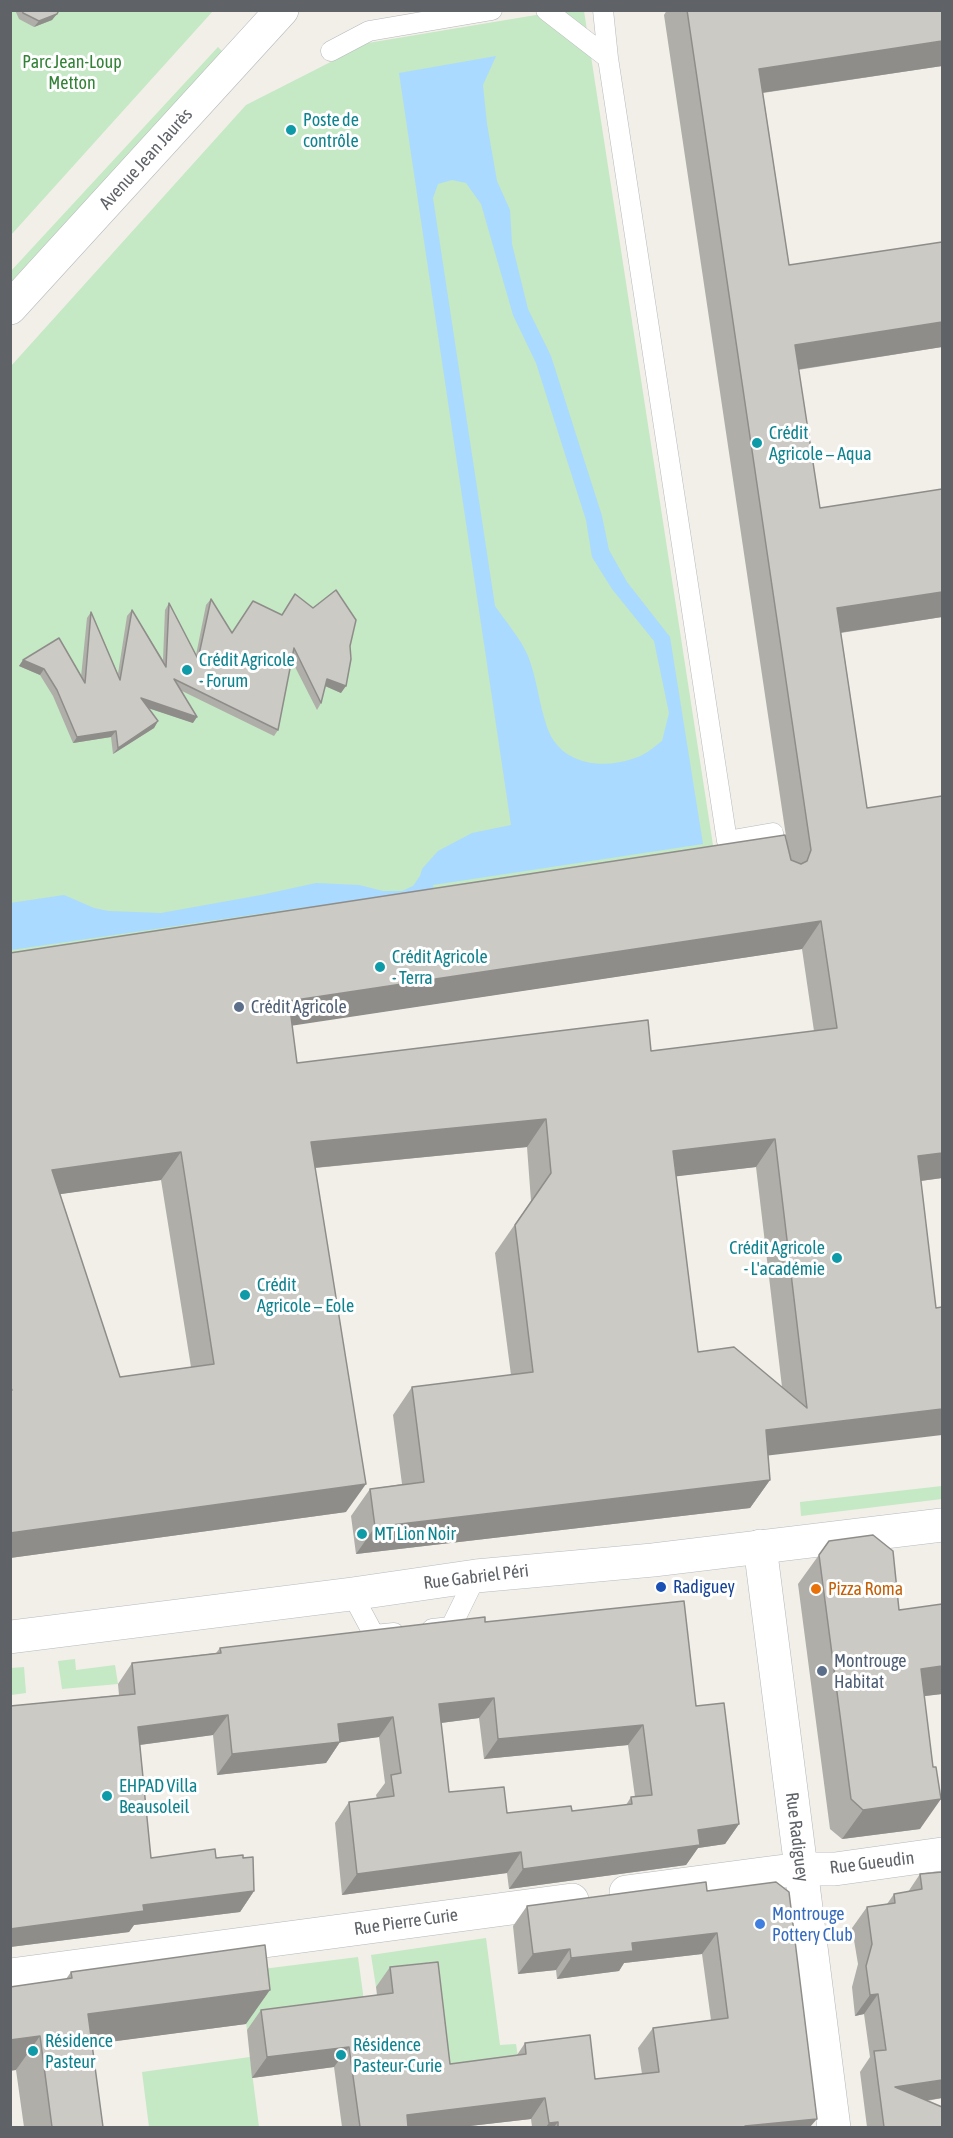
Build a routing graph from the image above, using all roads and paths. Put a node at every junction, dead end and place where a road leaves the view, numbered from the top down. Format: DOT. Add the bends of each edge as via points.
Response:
graph roads {
  1 [pos="282,10"];
  2 [pos="492,10"];
  3 [pos="546,10"];
  4 [pos="603,10"];
  5 [pos="331,51"];
  6 [pos="608,58"];
  7 [pos="10,308"];
  8 [pos="780,880"];
  9 [pos="942,1525"];
  10 [pos="760,1546"];
  11 [pos="476,1576"];
  12 [pos="352,1594"];
  13 [pos="10,1637"];
  14 [pos="942,1854"];
  15 [pos="801,1869"];
  16 [pos="10,1976"];
  17 [pos="834,2127"];
  1 -- 7 [label="street, Avenue Jean Jaurès"];
  2 -- 5 [label="lane" via="369,31"];
  3 -- 6 [label="lane"];
  4 -- 6 [label="lane"];
  6 -- 8 [label="lane" via="726,841 773,833"];
  9 -- 10 [label="street, Rue Gabriel Péri"];
  10 -- 11 [label="street, Rue Gabriel Péri"];
  10 -- 15 [label="street, Rue Radiguey"];
  11 -- 12 [label="street, Rue Gabriel Péri"];
  11 -- 12 [label="lane" via="451,1627 374,1635"];
  12 -- 13 [label="street, Rue Gabriel Péri"];
  14 -- 15 [label="street, Rue Gueudin" via="835,1869"];
  15 -- 16 [label="street, Rue Pierre Curie"];
  15 -- 17 [label="street, Rue Radiguey"];
}
